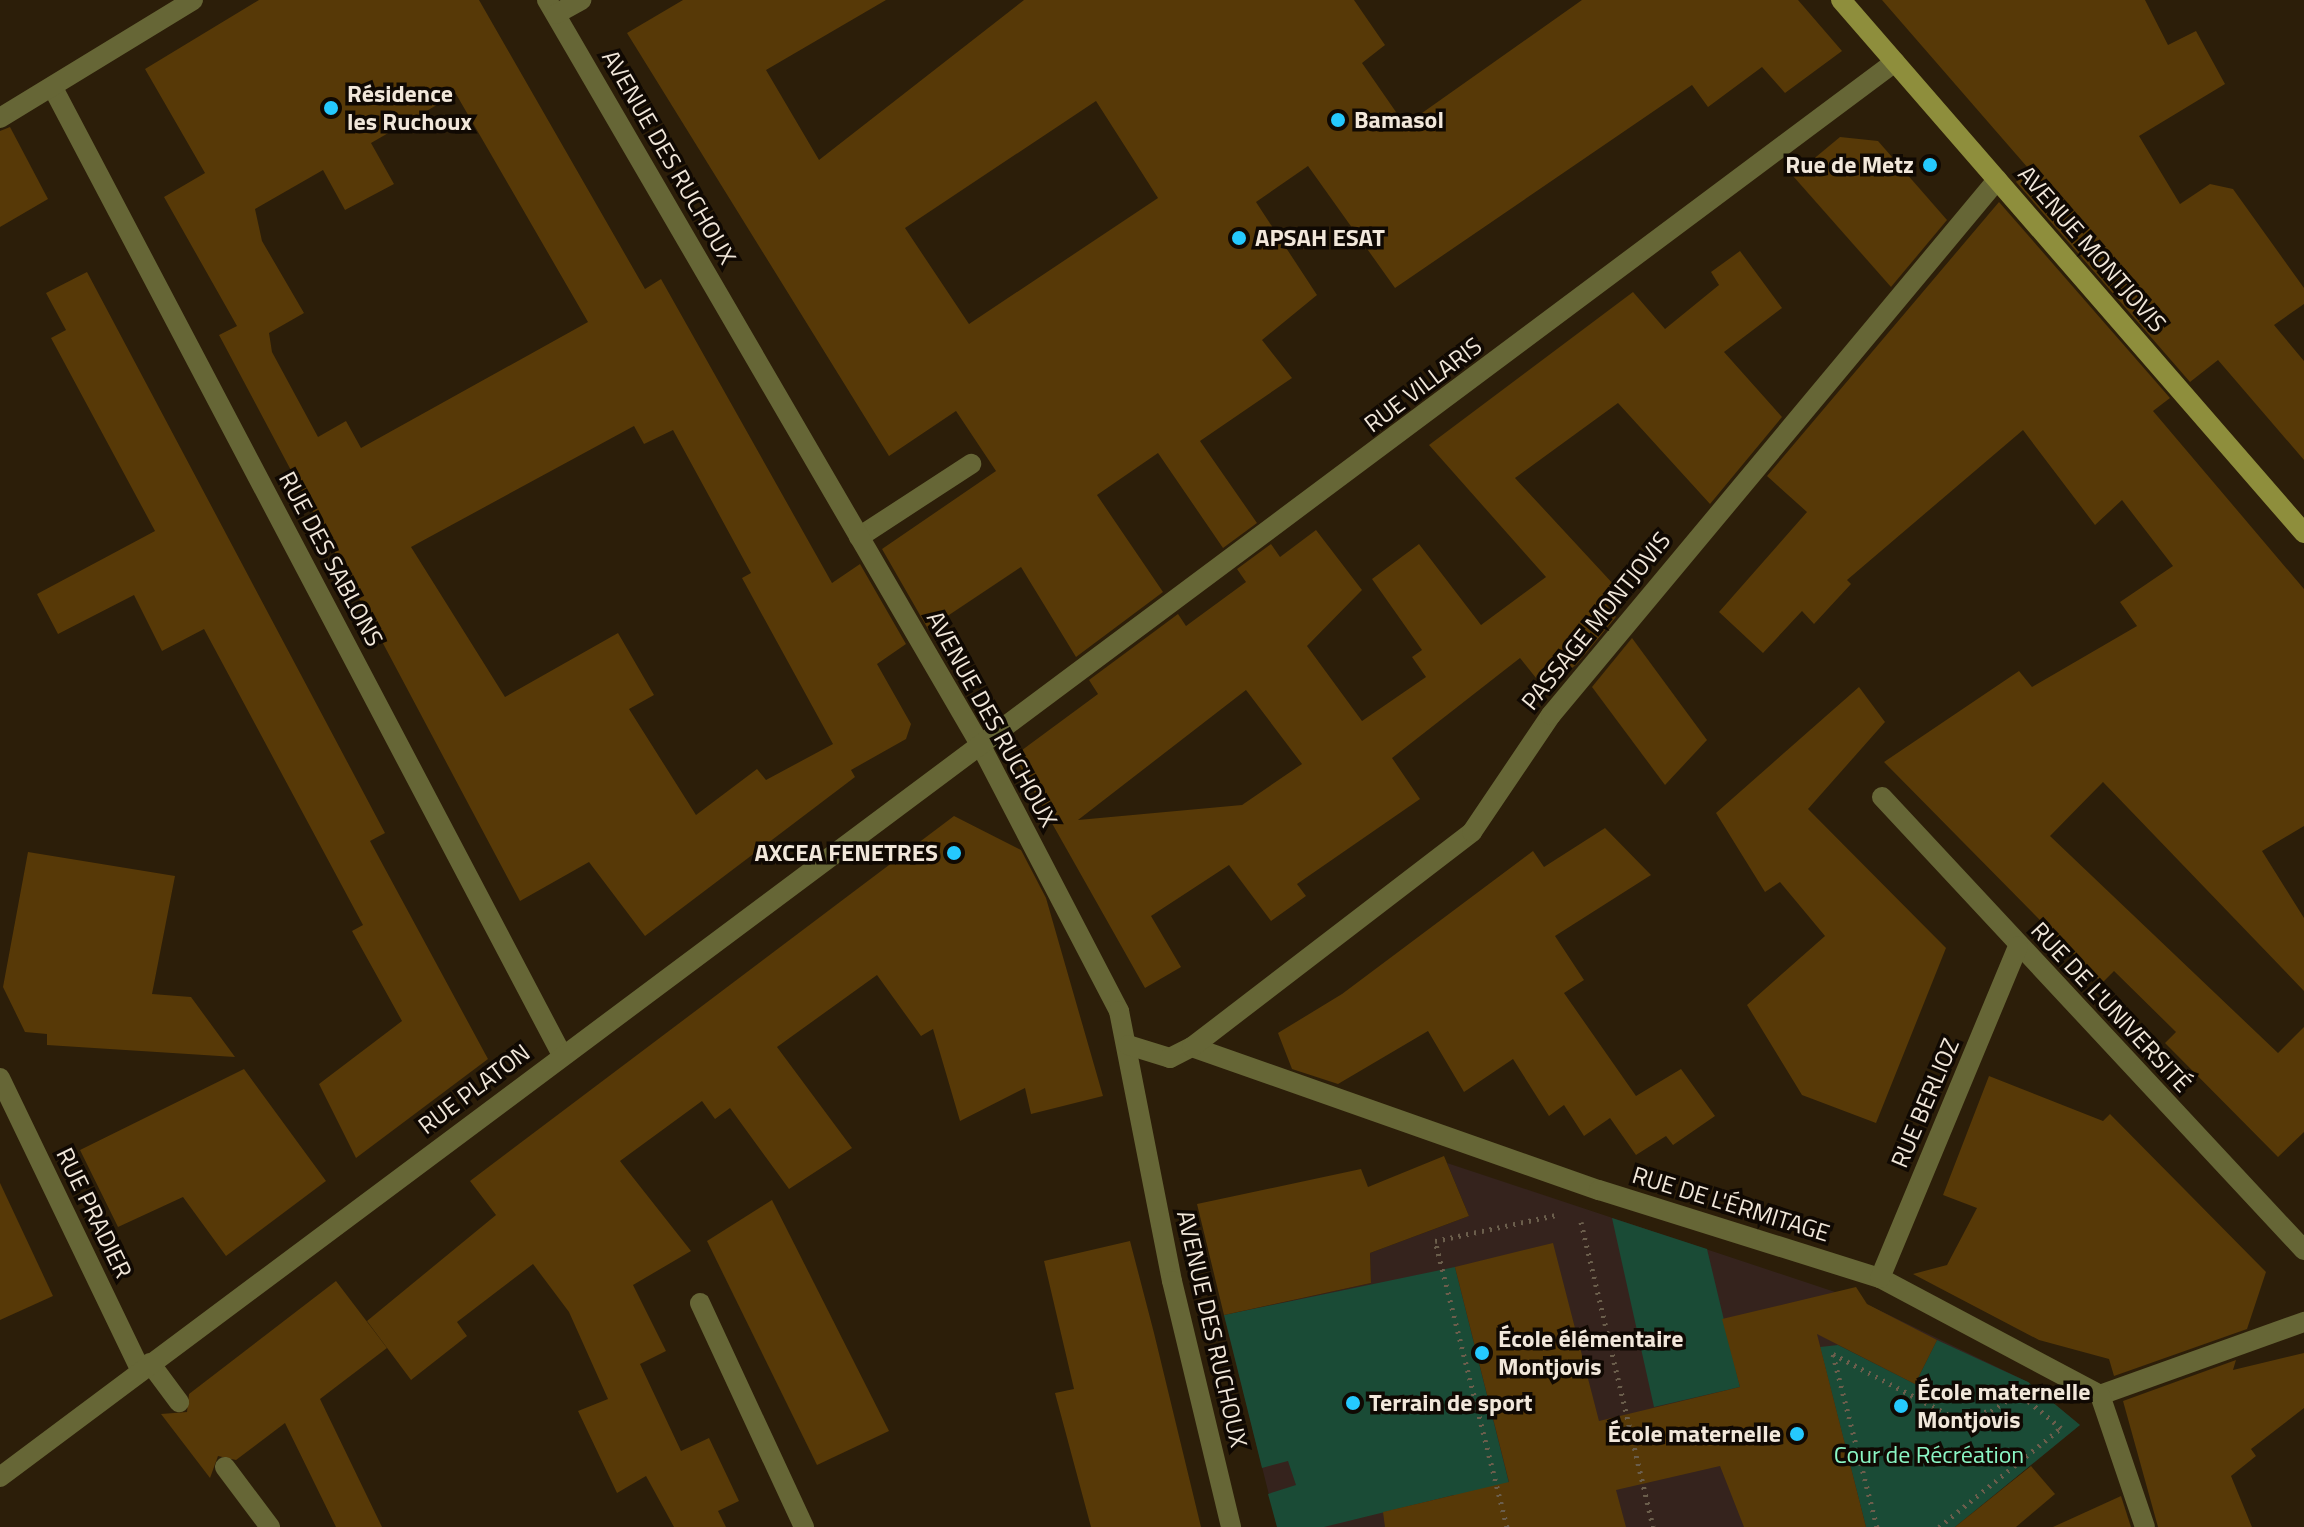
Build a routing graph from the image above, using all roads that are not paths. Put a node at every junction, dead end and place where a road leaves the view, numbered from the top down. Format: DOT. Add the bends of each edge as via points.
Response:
graph roads {
  1 [pos="193,0"];
  2 [pos="581,0"];
  3 [pos="1841,0"];
  4 [pos="551,7"];
  5 [pos="1895,62"];
  6 [pos="53,88"];
  7 [pos="0,118"];
  8 [pos="1997,180"];
  9 [pos="971,464"];
  10 [pos="2304,533"];
  11 [pos="859,537"];
  12 [pos="981,746"];
  13 [pos="1882,797"];
  14 [pos="2018,947"];
  15 [pos="1128,1045"];
  16 [pos="1192,1047"];
  17 [pos="562,1055"];
  18 [pos="0,1078"];
  19 [pos="2304,1250"];
  20 [pos="1880,1278"];
  21 [pos="700,1303"];
  22 [pos="2304,1322"];
  23 [pos="145,1367"];
  24 [pos="2100,1395"];
  25 [pos="179,1402"];
  26 [pos="225,1467"];
  27 [pos="0,1477"];
  28 [pos="270,1527"];
  29 [pos="804,1527"];
  30 [pos="1231,1527"];
  31 [pos="2145,1527"];
  1 -- 6 [label="street"];
  2 -- 4 [label="street"];
  3 -- 5 [label="main road, AVENUE MONTJOVIS"];
  4 -- 11 [label="street, AVENUE DES RUCHOUX"];
  5 -- 8 [label="main road, AVENUE MONTJOVIS"];
  5 -- 12 [label="street, RUE VILLARIS"];
  6 -- 7 [label="street"];
  6 -- 17 [label="street, RUE DES SABLONS"];
  8 -- 10 [label="main road, AVENUE MONTJOVIS"];
  8 -- 16 [label="street, PASSAGE MONTJOVIS" via="1551,715 1472,832"];
  9 -- 11 [label="street"];
  11 -- 12 [label="street, AVENUE DES RUCHOUX"];
  12 -- 15 [label="street, AVENUE DES RUCHOUX" via="1119,1011"];
  12 -- 17 [label="street, RUE PLATON"];
  13 -- 14 [label="street, RUE DE L'UNIVERSITÉ"];
  14 -- 19 [label="street, RUE DE L'UNIVERSITÉ"];
  14 -- 20 [label="street, RUE BERLIOZ"];
  15 -- 16 [label="street, RUE DE L'ÉRMITAGE" via="1170,1058"];
  15 -- 30 [label="street, AVENUE DES RUCHOUX" via="1172,1281"];
  16 -- 20 [label="street, RUE DE L'ÉRMITAGE" via="1599,1190"];
  17 -- 23 [label="street, RUE PLATON"];
  18 -- 23 [label="street, RUE PRADIER"];
  20 -- 24 [label="street, RUE DE L'ÉRMITAGE"];
  21 -- 29 [label="street"];
  22 -- 24 [label="street"];
  23 -- 25 [label="street, RUE PRADIER"];
  23 -- 27 [label="street, RUE PLATON"];
  24 -- 31 [label="street"];
  26 -- 28 [label="street"];
}
